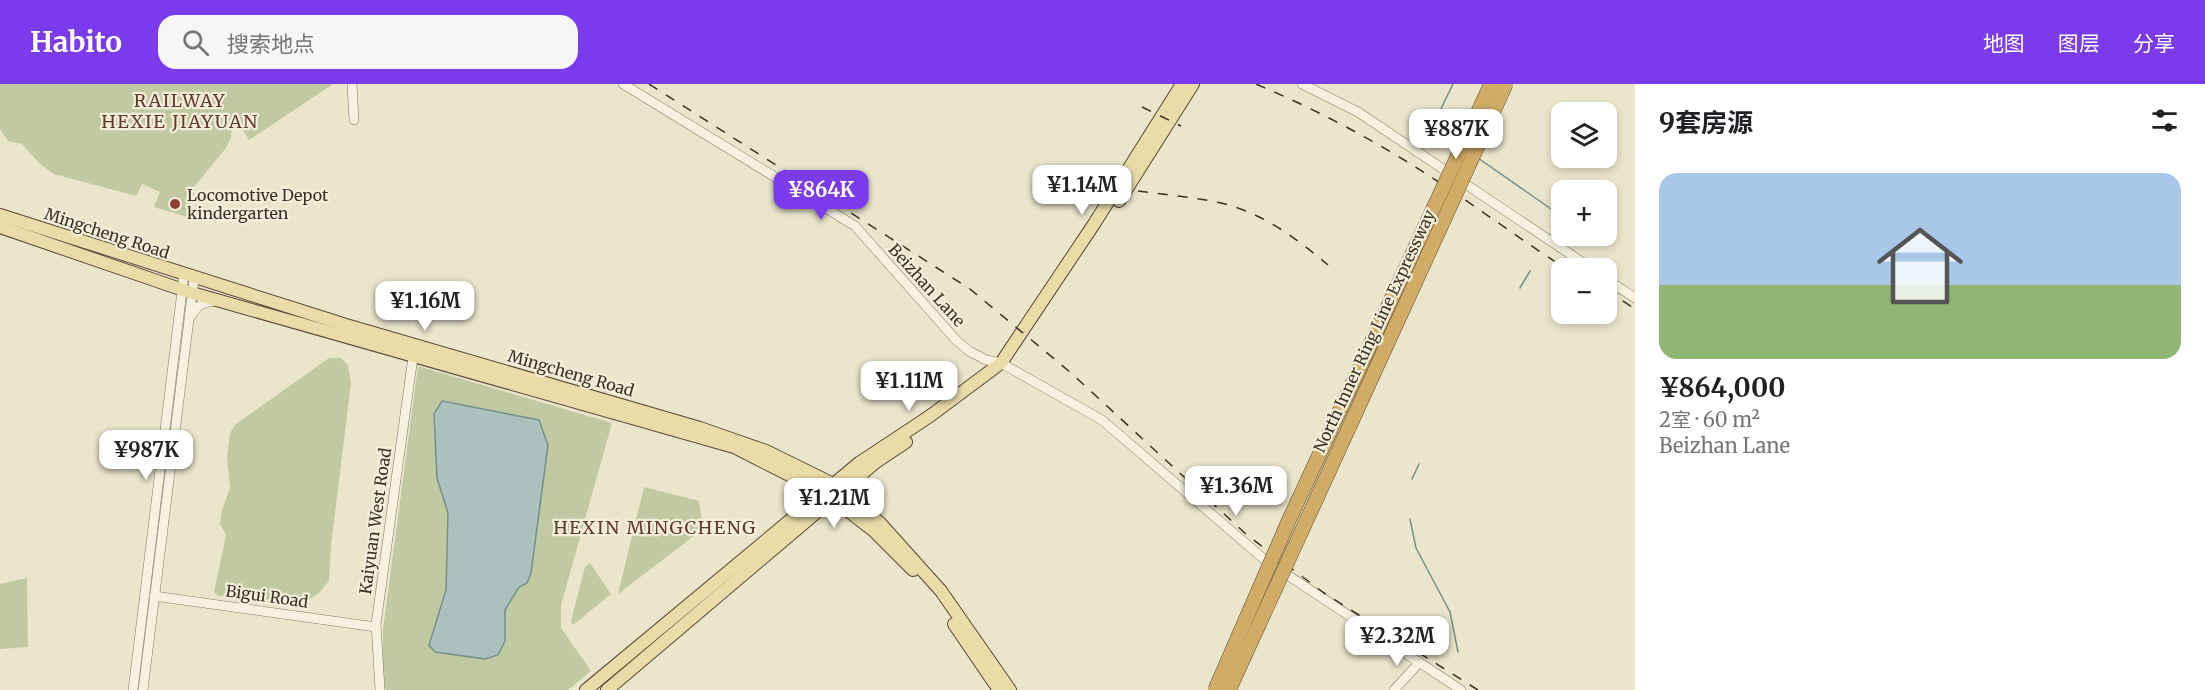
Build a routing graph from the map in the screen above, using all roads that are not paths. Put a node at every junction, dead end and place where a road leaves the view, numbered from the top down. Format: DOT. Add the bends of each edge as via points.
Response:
graph roads {
  1 [pos="352,84"];
  2 [pos="623,84"];
  3 [pos="1182,84"];
  4 [pos="1193,84"];
  5 [pos="1302,84"];
  6 [pos="1491,84"];
  7 [pos="1506,84"];
  8 [pos="354,120"];
  9 [pos="0,215"];
  10 [pos="0,226"];
  11 [pos="1576,258"];
  12 [pos="189,277"];
  13 [pos="161,282"];
  14 [pos="1617,286"];
  15 [pos="187,291"];
  16 [pos="1635,298"];
  17 [pos="218,300"];
  18 [pos="179,307"];
  19 [pos="189,321"];
  20 [pos="413,357"];
  21 [pos="1005,364"];
  22 [pos="930,416"];
  23 [pos="796,476"];
  24 [pos="819,477"];
  25 [pos="858,478"];
  26 [pos="835,492"];
  27 [pos="860,513"];
  28 [pos="803,518"];
  29 [pos="154,596"];
  30 [pos="376,627"];
  31 [pos="1419,663"];
  32 [pos="134,690"];
  33 [pos="142,690"];
  34 [pos="380,690"];
  35 [pos="586,690"];
  36 [pos="607,690"];
  37 [pos="999,690"];
  38 [pos="1010,690"];
  39 [pos="1215,690"];
  40 [pos="1229,690"];
  41 [pos="1394,690"];
  42 [pos="1461,690"];
  1 -- 8 [label="street"];
  2 -- 21 [label="street, Beizhan Lane" via="855,226 956,340 986,360"];
  3 -- 21 [label="main road"];
  4 -- 21 [label="main road" via="1107,219 1086,241"];
  5 -- 11 [label="street" via="1358,112"];
  6 -- 39 [label="highway, North Inner Ring Line Expressway, bridge" via="1289,520"];
  7 -- 40 [label="highway, North Inner Ring Line Expressway, bridge"];
  9 -- 12 [label="main road, Mingcheng Road"];
  10 -- 13 [label="main road, Mingcheng Road"];
  12 -- 15 [label="street"];
  12 -- 24 [label="main road, Mingcheng Road" via="700,428 766,451"];
  13 -- 15 [label="main road, Mingcheng Road"];
  13 -- 18 [label="street" via="172,292"];
  14 -- 16 [label="street"];
  15 -- 17 [label="main road, Mingcheng Road"];
  15 -- 18 [label="street"];
  15 -- 19 [label="street"];
  17 -- 19 [label="street" via="204,302"];
  17 -- 20 [label="main road, Mingcheng Road"];
  18 -- 32 [label="street"];
  19 -- 29 [label="street"];
  20 -- 23 [label="main road, Mingcheng Road" via="734,447"];
  20 -- 30 [label="street, Kaiyuan West Road"];
  21 -- 22 [label="main road"];
  21 -- 25 [label="main road"];
  21 -- 31 [label="street, Beizhan Lane" via="1102,420 1265,560"];
  22 -- 24 [label="main road" via="924,416 839,472"];
  22 -- 26 [label="main road" via="859,463"];
  23 -- 26 [label="main road, Mingcheng Road"];
  23 -- 28 [label="main road" via="806,500"];
  24 -- 26 [label="main road, Mingcheng Road"];
  25 -- 26 [label="main road"];
  25 -- 27 [label="main road" via="855,499"];
  26 -- 27 [label="main road, Mingcheng Road"];
  26 -- 28 [label="main road"];
  27 -- 28 [label="main road"];
  27 -- 37 [label="main road, Mingcheng Road" via="928,588"];
  27 -- 38 [label="main road, Mingcheng Road" via="885,528 941,591"];
  28 -- 35 [label="main road"];
  28 -- 36 [label="main road"];
  29 -- 30 [label="street, Bigui Road"];
  29 -- 33 [label="street"];
  30 -- 34 [label="street, Kaiyuan West Road"];
  31 -- 41 [label="street"];
  31 -- 42 [label="street, Beizhan Lane"];
}
